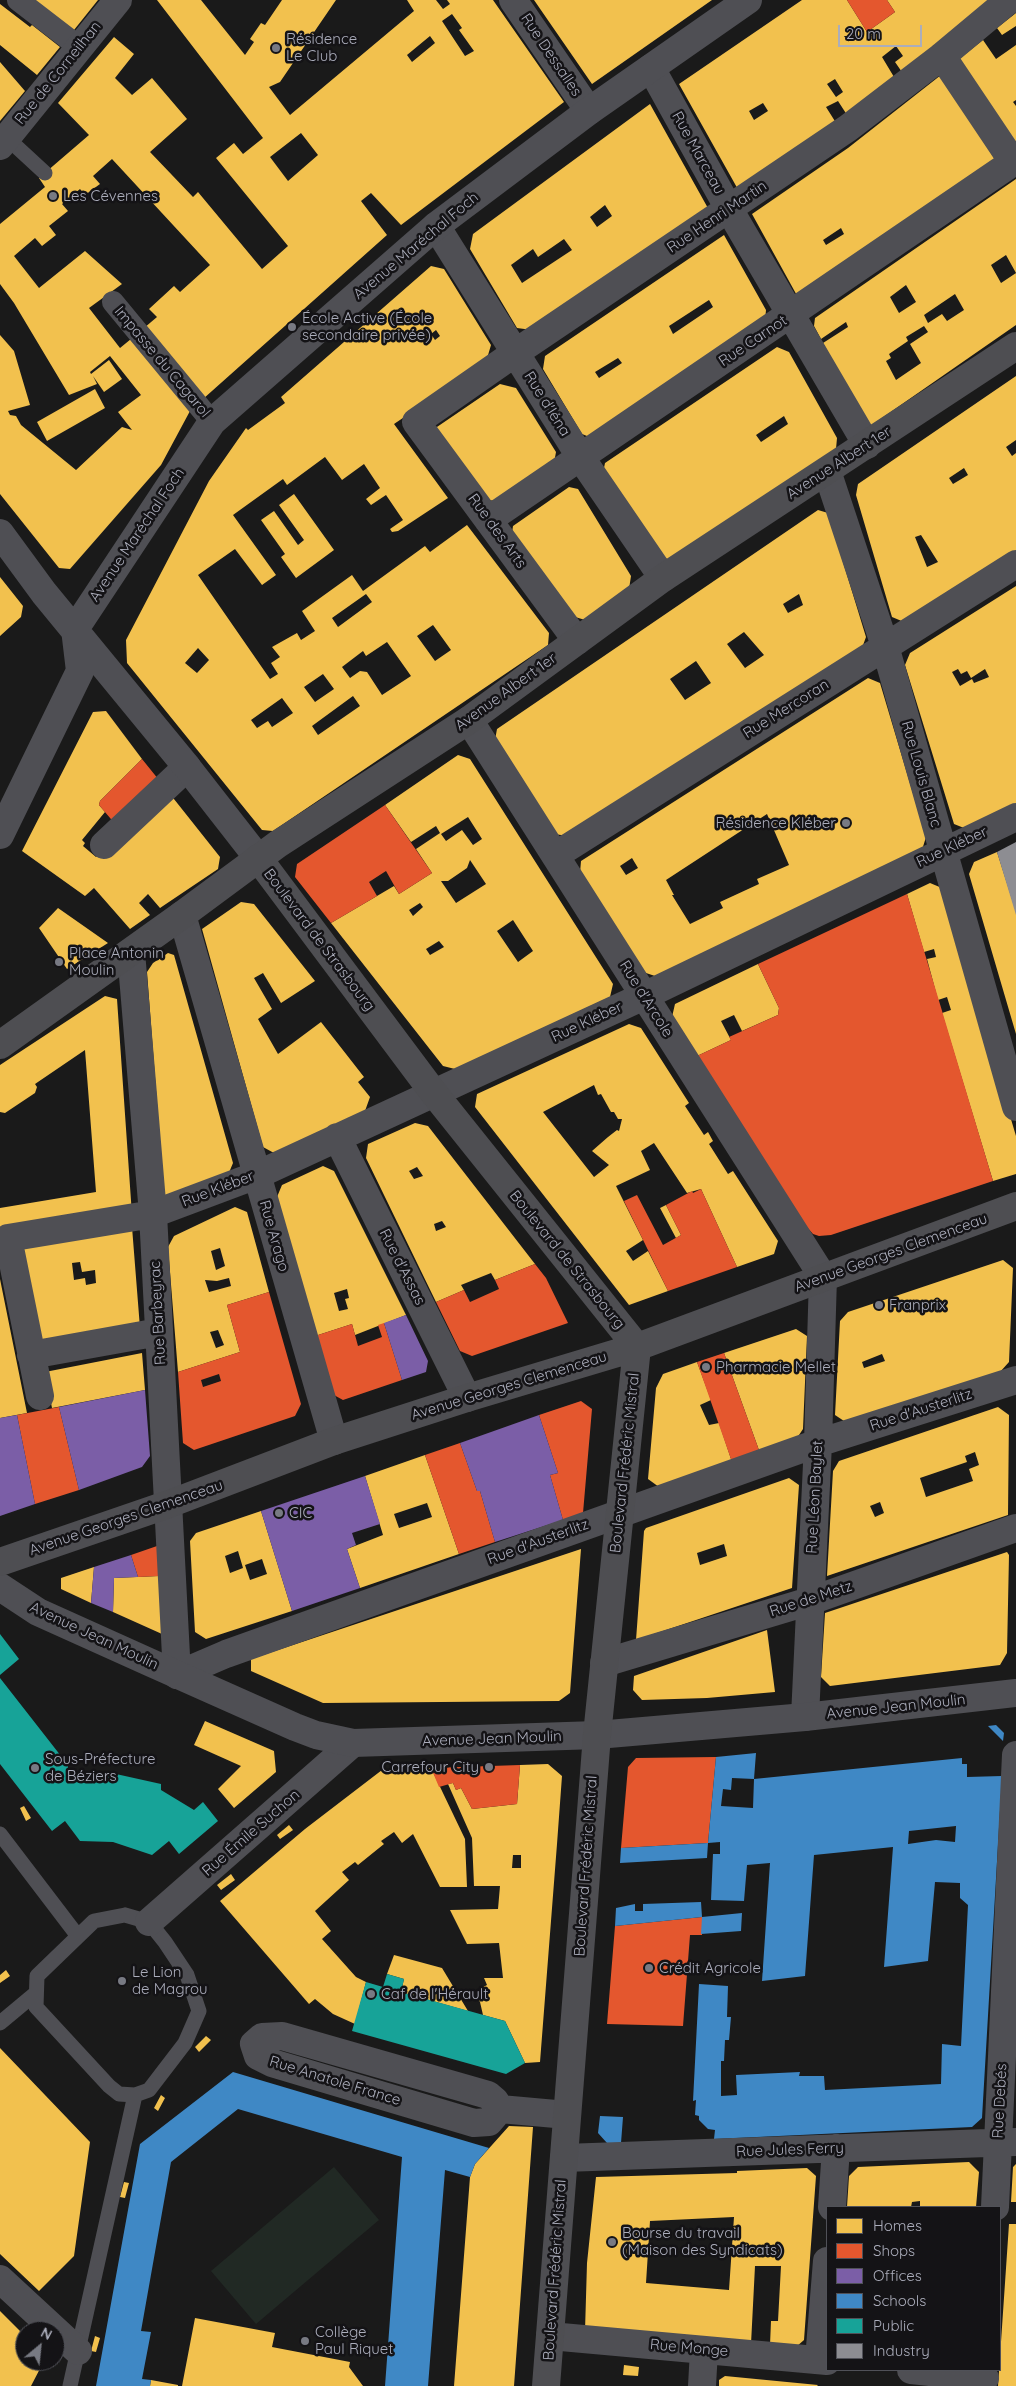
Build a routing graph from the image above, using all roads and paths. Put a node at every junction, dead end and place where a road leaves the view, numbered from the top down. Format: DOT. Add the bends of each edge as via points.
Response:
graph roads {
  1 [pos="18,0"];
  2 [pos="118,0"];
  3 [pos="513,0"];
  4 [pos="748,0"];
  5 [pos="1009,0"];
  6 [pos="79,47"];
  7 [pos="942,56"];
  8 [pos="651,68"];
  9 [pos="589,111"];
  10 [pos="3,142"];
  11 [pos="1015,161"];
  12 [pos="45,173"];
  13 [pos="729,209"];
  14 [pos="436,226"];
  15 [pos="112,302"];
  16 [pos="792,314"];
  17 [pos="1016,346"];
  18 [pos="515,353"];
  19 [pos="212,422"];
  20 [pos="416,422"];
  21 [pos="867,445"];
  22 [pos="581,458"];
  23 [pos="827,471"];
  24 [pos="488,520"];
  25 [pos="0,533"];
  26 [pos="1016,564"];
  27 [pos="663,578"];
  28 [pos="74,629"];
  29 [pos="577,641"];
  30 [pos="885,646"];
  31 [pos="469,720"];
  32 [pos="187,767"];
  33 [pos="4,816"];
  34 [pos="1016,818"];
  35 [pos="104,844"];
  36 [pos="942,852"];
  37 [pos="556,855"];
  38 [pos="258,858"];
  39 [pos="182,916"];
  40 [pos="131,952"];
  41 [pos="644,996"];
  42 [pos="0,1045"];
  43 [pos="433,1092"];
  44 [pos="1016,1107"];
  45 [pos="337,1137"];
  46 [pos="257,1175"];
  47 [pos="1016,1206"];
  48 [pos="153,1214"];
  49 [pos="823,1278"];
  50 [pos="159,1332"];
  51 [pos="637,1347"];
  52 [pos="31,1355"];
  53 [pos="1016,1380"];
  54 [pos="40,1396"];
  55 [pos="467,1398"];
  56 [pos="334,1441"];
  57 [pos="818,1443"];
  58 [pos="169,1504"];
  59 [pos="620,1514"];
  60 [pos="1016,1528"];
  61 [pos="0,1562"];
  62 [pos="0,1587"];
  63 [pos="810,1601"];
  64 [pos="604,1663"];
  65 [pos="177,1675"];
  66 [pos="1016,1693"];
  67 [pos="804,1717"];
  68 [pos="597,1735"];
  69 [pos="353,1744"];
  70 [pos="1016,1755"];
  71 [pos="0,1834"];
  72 [pos="149,1922"];
  73 [pos="77,1935"];
  74 [pos="36,1993"];
  75 [pos="0,2023"];
  76 [pos="135,2095"];
  77 [pos="500,2109"];
  78 [pos="567,2115"];
  79 [pos="1007,2142"];
  80 [pos="836,2148"];
  81 [pos="564,2158"];
  82 [pos="832,2206"];
  83 [pos="995,2206"];
  84 [pos="0,2279"];
  85 [pos="826,2286"];
  86 [pos="550,2336"];
  87 [pos="704,2350"];
  88 [pos="78,2351"];
  89 [pos="823,2360"];
  90 [pos="921,2371"];
  91 [pos="985,2378"];
  92 [pos="70,2386"];
  93 [pos="546,2386"];
  94 [pos="702,2386"];
  1 -- 6 [label="street"];
  2 -- 6 [label="street, Rue de Corneilhan"];
  3 -- 9 [label="street, Rue Dessalles"];
  4 -- 8 [label="street, Avenue Maréchal Foch"];
  5 -- 7 [label="street, Rue Henri Martin"];
  6 -- 10 [label="street, Rue de Corneilhan"];
  7 -- 11 [label="street"];
  7 -- 13 [label="street, Rue Henri Martin" via="848,128"];
  8 -- 9 [label="street, Avenue Maréchal Foch"];
  8 -- 13 [label="street, Rue Marceau"];
  9 -- 14 [label="street, Avenue Maréchal Foch"];
  10 -- 12 [label="lane"];
  11 -- 16 [label="street, Rue Carnot"];
  13 -- 16 [label="street, Rue Marceau"];
  13 -- 18 [label="street, Rue Henri Martin"];
  14 -- 18 [label="street, Rue d'Iéna"];
  14 -- 19 [label="street, Avenue Maréchal Foch"];
  15 -- 19 [label="street, Impasse du Cagarol"];
  16 -- 21 [label="street, Rue Marceau"];
  16 -- 22 [label="street, Rue Carnot"];
  17 -- 21 [label="main road, Avenue Albert 1er"];
  18 -- 20 [label="street, Rue Henri Martin"];
  18 -- 22 [label="street, Rue d'Iéna"];
  19 -- 28 [label="street, Avenue Maréchal Foch"];
  20 -- 24 [label="street, Rue des Arts"];
  21 -- 23 [label="main road, Avenue Albert 1er"];
  22 -- 24 [label="street, Rue Carnot"];
  22 -- 27 [label="street, Rue d'Iéna"];
  23 -- 27 [label="main road, Avenue Albert 1er"];
  23 -- 30 [label="street, Rue Louis Blanc"];
  24 -- 29 [label="street, Rue des Arts"];
  25 -- 28 [label="street, Boulevard de Strasbourg"];
  26 -- 30 [label="street, Rue Mercoran"];
  27 -- 29 [label="main road, Avenue Albert 1er"];
  28 -- 32 [label="street, Boulevard de Strasbourg"];
  28 -- 33 [label="street" via="80,671"];
  29 -- 31 [label="main road, Avenue Albert 1er"];
  30 -- 36 [label="street, Rue Louis Blanc"];
  30 -- 37 [label="street, Rue Mercoran"];
  31 -- 37 [label="street, Rue d'Arcole"];
  31 -- 38 [label="main road, Avenue Albert 1er"];
  32 -- 35 [label="street"];
  32 -- 38 [label="street, Boulevard de Strasbourg"];
  34 -- 36 [label="street, Rue Kléber"];
  36 -- 41 [label="street, Rue Kléber"];
  36 -- 44 [label="street, Rue Louis Blanc"];
  37 -- 41 [label="street, Rue d'Arcole"];
  38 -- 39 [label="main road, Avenue Albert 1er"];
  38 -- 43 [label="main road, Boulevard de Strasbourg"];
  39 -- 40 [label="main road, Avenue Albert 1er"];
  39 -- 46 [label="street, Rue Arago"];
  40 -- 42 [label="main road, Avenue Albert 1er"];
  40 -- 48 [label="street, Rue Barbeyrac"];
  41 -- 43 [label="street, Rue Kléber"];
  41 -- 49 [label="street, Rue d'Arcole"];
  43 -- 45 [label="street, Rue Kléber"];
  43 -- 51 [label="main road, Boulevard de Strasbourg"];
  45 -- 46 [label="street, Rue Kléber"];
  45 -- 55 [label="street, Rue d'Assas"];
  46 -- 48 [label="street, Rue Kléber"];
  46 -- 56 [label="street, Rue Arago"];
  47 -- 49 [label="main road, Avenue Georges Clemenceau"];
  48 -- 50 [label="street, Rue Barbeyrac"];
  48 -- 52 [label="street, Rue Kléber" via="8,1238"];
  49 -- 51 [label="main road, Avenue Georges Clemenceau"];
  49 -- 57 [label="street, Rue Léon Baylet"];
  50 -- 52 [label="street"];
  50 -- 58 [label="street, Rue Barbeyrac"];
  51 -- 55 [label="main road, Avenue Georges Clemenceau"];
  51 -- 59 [label="main road, Boulevard Frédéric Mistral"];
  52 -- 54 [label="street"];
  53 -- 57 [label="street, Rue d'Austerlitz"];
  55 -- 56 [label="main road, Avenue Georges Clemenceau"];
  56 -- 58 [label="main road, Avenue Georges Clemenceau"];
  57 -- 59 [label="street, Rue d'Austerlitz"];
  57 -- 63 [label="street, Rue Léon Baylet"];
  58 -- 61 [label="main road, Avenue Georges Clemenceau"];
  58 -- 65 [label="street, Rue Barbeyrac"];
  59 -- 64 [label="main road, Boulevard Frédéric Mistral"];
  59 -- 65 [label="street, Rue d'Austerlitz" via="226,1654"];
  60 -- 63 [label="street, Rue de Metz"];
  62 -- 65 [label="street, Avenue Jean Moulin" via="38,1612"];
  63 -- 64 [label="street, Rue de Metz"];
  63 -- 67 [label="street, Rue Léon Baylet"];
  64 -- 68 [label="main road, Boulevard Frédéric Mistral"];
  65 -- 69 [label="street, Avenue Jean Moulin" via="295,1727"];
  66 -- 67 [label="street, Avenue Jean Moulin"];
  67 -- 68 [label="street, Avenue Jean Moulin"];
  68 -- 69 [label="street, Avenue Jean Moulin"];
  68 -- 78 [label="main road, Boulevard Frédéric Mistral"];
  69 -- 72 [label="street, Rue Émile Suchon"];
  70 -- 79 [label="street, Rue Debés"];
  71 -- 73 [label="lane"];
  72 -- 73 [label="lane" via="125,1915 112,1916 94,1921"];
  72 -- 76 [label="lane" via="187,1976 199,2011 185,2043 149,2090"];
  73 -- 74 [label="lane" via="37,1976"];
  74 -- 75 [label="lane"];
  74 -- 76 [label="lane" via="36,2007 109,2086 119,2094"];
  76 -- 88 [label="lane"];
  77 -- 77 [label="street, Rue Anatole France" via="488,2095 282,2036 262,2037 254,2044 258,2056 272,2063 474,2123 489,2122"];
  77 -- 78 [label="street"];
  78 -- 81 [label="main road, Boulevard Frédéric Mistral"];
  79 -- 80 [label="street, Rue Jules Ferry"];
  79 -- 83 [label="street, Rue Debés"];
  80 -- 81 [label="street, Rue Jules Ferry"];
  80 -- 82 [label="street"];
  81 -- 86 [label="main road, Boulevard Frédéric Mistral"];
  84 -- 88 [label="street"];
  85 -- 89 [label="street"];
  86 -- 87 [label="street, Rue Monge"];
  86 -- 93 [label="main road, Boulevard Frédéric Mistral"];
  87 -- 89 [label="street, Rue Monge"];
  87 -- 94 [label="street"];
  88 -- 92 [label="lane"];
  90 -- 91 [label="street"];
}
